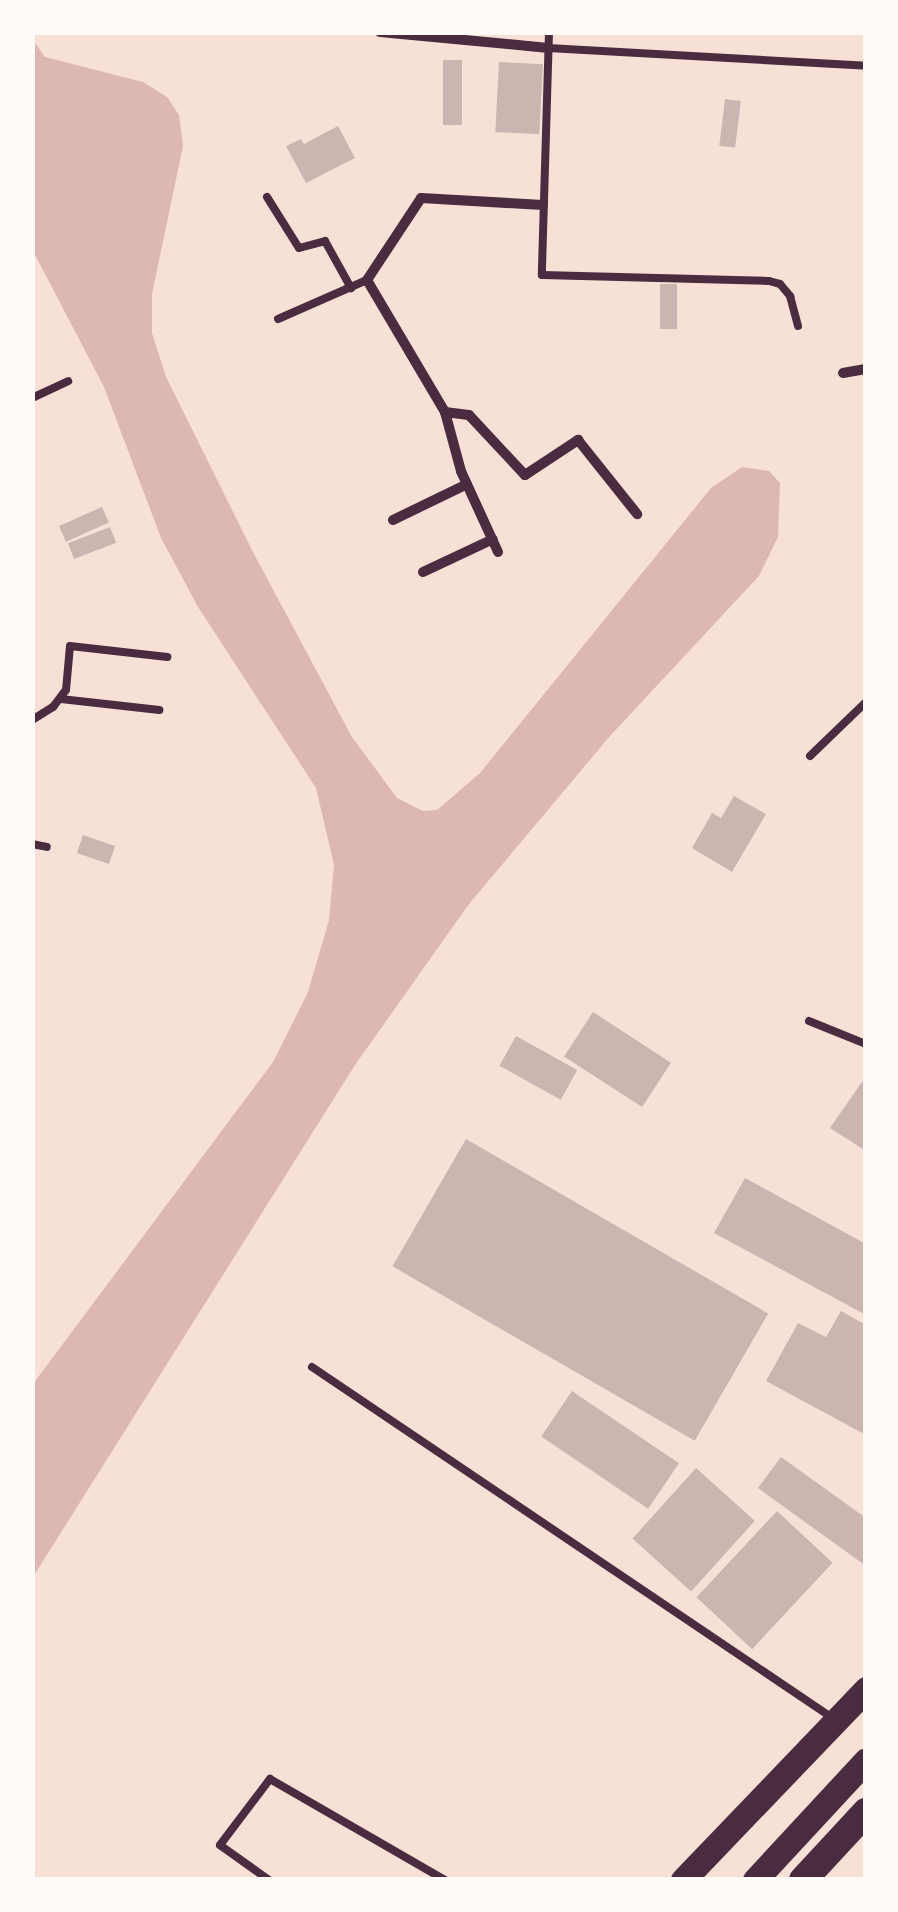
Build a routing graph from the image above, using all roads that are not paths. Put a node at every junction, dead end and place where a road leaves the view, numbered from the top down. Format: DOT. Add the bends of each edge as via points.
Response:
graph roads {
  1 [pos="380,32"];
  2 [pos="549,32"];
  3 [pos="548,48"];
  4 [pos="866,66"];
  5 [pos="267,196"];
  6 [pos="543,205"];
  7 [pos="366,280"];
  8 [pos="351,288"];
  9 [pos="278,319"];
  10 [pos="798,326"];
  11 [pos="866,369"];
  12 [pos="843,373"];
  13 [pos="68,381"];
  14 [pos="32,398"];
  15 [pos="445,412"];
  16 [pos="467,484"];
  17 [pos="637,514"];
  18 [pos="393,520"];
  19 [pos="493,539"];
  20 [pos="498,552"];
  21 [pos="423,572"];
  22 [pos="167,658"];
  23 [pos="61,699"];
  24 [pos="866,702"];
  25 [pos="159,710"];
  26 [pos="32,720"];
  27 [pos="810,756"];
  28 [pos="32,844"];
  29 [pos="47,847"];
  30 [pos="808,1021"];
  31 [pos="866,1044"];
  32 [pos="312,1367"];
  33 [pos="866,1689"];
  34 [pos="836,1720"];
  35 [pos="866,1760"];
  36 [pos="866,1812"];
  37 [pos="268,1880"];
  38 [pos="445,1880"];
  39 [pos="683,1880"];
  40 [pos="755,1880"];
  41 [pos="803,1880"];
  1 -- 3 [label="street"];
  2 -- 3 [label="lane"];
  3 -- 4 [label="lane"];
  3 -- 6 [label="lane"];
  5 -- 8 [label="lane" via="299,248 325,241"];
  6 -- 7 [label="street" via="421,198"];
  6 -- 10 [label="lane" via="542,275 765,282 786,290"];
  7 -- 8 [label="lane"];
  7 -- 15 [label="street"];
  8 -- 9 [label="lane"];
  11 -- 12 [label="street"];
  13 -- 14 [label="lane"];
  15 -- 16 [label="street"];
  15 -- 17 [label="street" via="469,415 526,475 578,440"];
  16 -- 18 [label="street"];
  16 -- 19 [label="street"];
  19 -- 20 [label="street"];
  19 -- 21 [label="street"];
  22 -- 23 [label="lane" via="70,646"];
  23 -- 25 [label="lane"];
  23 -- 26 [label="lane"];
  24 -- 27 [label="lane"];
  28 -- 29 [label="lane"];
  30 -- 31 [label="lane"];
  32 -- 34 [label="lane"];
  33 -- 34 [label="main road"];
  34 -- 39 [label="main road"];
  35 -- 40 [label="main road"];
  36 -- 41 [label="highway"];
  37 -- 38 [label="lane" via="220,1846 270,1779"];
}
